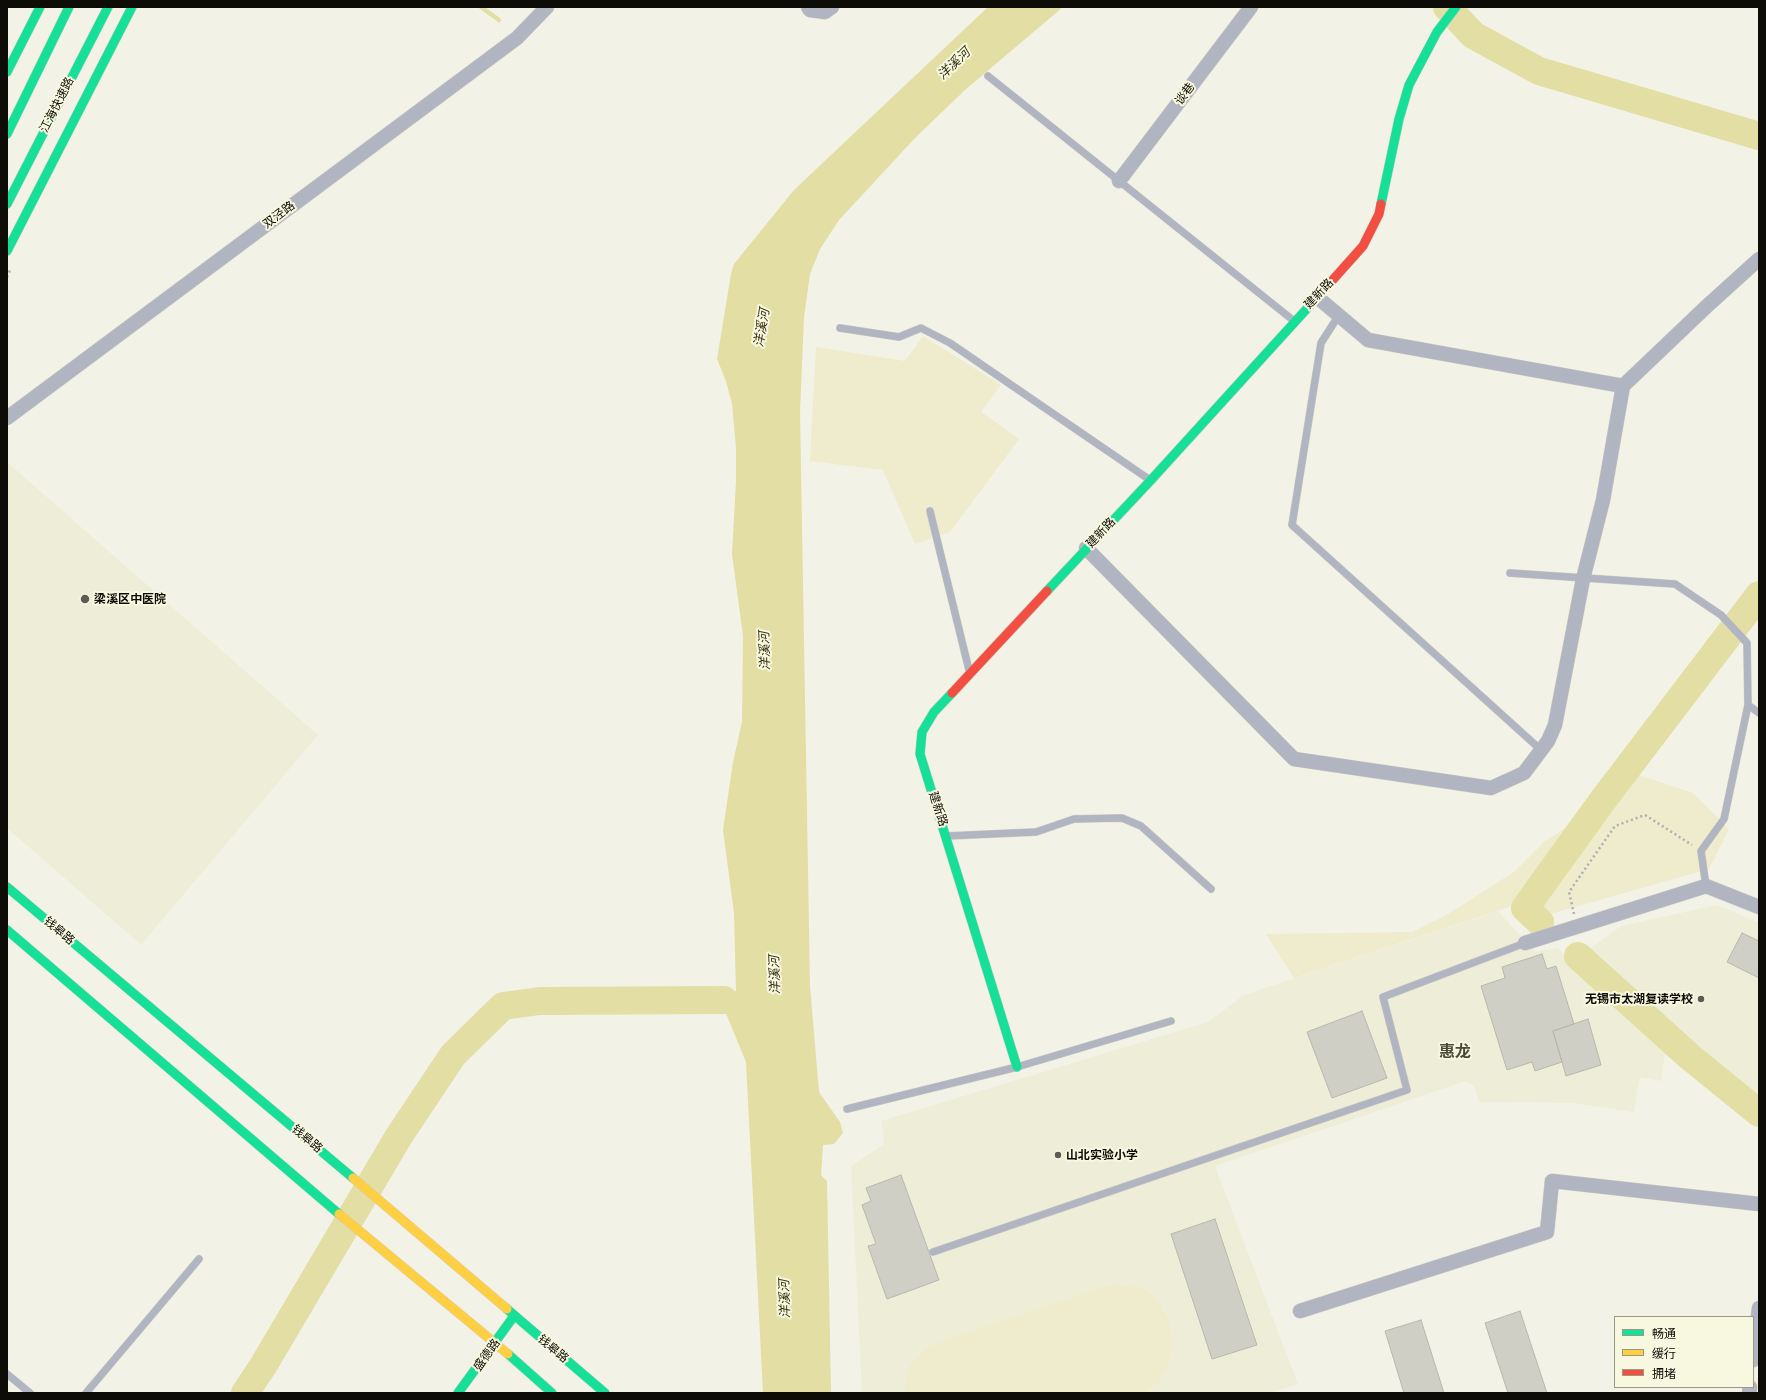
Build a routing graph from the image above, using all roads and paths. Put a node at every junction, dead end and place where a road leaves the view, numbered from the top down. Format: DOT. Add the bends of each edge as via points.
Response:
graph roads {
  1 [pos="40,7"];
  2 [pos="69,7"];
  3 [pos="108,7"];
  4 [pos="132,7"];
  5 [pos="547,7"];
  6 [pos="808,7"];
  7 [pos="832,7"];
  8 [pos="1251,7"];
  9 [pos="1456,7"];
  10 [pos="7,72"];
  11 [pos="988,76"];
  12 [pos="7,134"];
  13 [pos="1119,181"];
  14 [pos="7,204"];
  15 [pos="7,251"];
  16 [pos="1759,259"];
  17 [pos="1317,297"];
  18 [pos="1339,315"];
  19 [pos="1294,321"];
  20 [pos="840,328"];
  21 [pos="1622,386"];
  22 [pos="7,418"];
  23 [pos="1151,480"];
  24 [pos="930,511"];
  25 [pos="1086,548"];
  26 [pos="1510,574"];
  27 [pos="1583,579"];
  28 [pos="970,673"];
  29 [pos="1748,705"];
  30 [pos="1759,713"];
  31 [pos="1541,750"];
  32 [pos="947,836"];
  33 [pos="1701,851"];
  34 [pos="1706,886"];
  35 [pos="7,887"];
  36 [pos="1211,889"];
  37 [pos="1759,908"];
  38 [pos="1578,927"];
  39 [pos="7,930"];
  40 [pos="1525,943"];
  41 [pos="1171,1021"];
  42 [pos="1018,1067"];
  43 [pos="847,1109"];
  44 [pos="1759,1204"];
  45 [pos="933,1252"];
  46 [pos="199,1259"];
  47 [pos="1759,1308"];
  48 [pos="1300,1311"];
  49 [pos="514,1316"];
  50 [pos="495,1342"];
  51 [pos="1754,1351"];
  52 [pos="7,1374"];
  53 [pos="30,1393"];
  54 [pos="86,1393"];
  55 [pos="458,1393"];
  56 [pos="552,1393"];
  57 [pos="605,1393"];
  1 -- 10 [label="main road"];
  2 -- 12 [label="main road"];
  3 -- 14 [label="main road, 江海快速路"];
  4 -- 15 [label="main road"];
  5 -- 22 [label="street, 双泾路" via="517,38"];
  6 -- 7 [label="street" via="810,10 825,12"];
  8 -- 13 [label="street, 谈巷"];
  9 -- 17 [label="main road, 建新路" via="1437,32 1409,85 1399,119 1379,214 1363,246"];
  11 -- 13 [label="lane"];
  13 -- 19 [label="lane"];
  16 -- 21 [label="street"];
  17 -- 18 [label="street"];
  17 -- 19 [label="main road, 建新路"];
  18 -- 21 [label="street" via="1368,340"];
  18 -- 31 [label="lane" via="1321,343 1292,525"];
  19 -- 23 [label="main road, 建新路"];
  20 -- 23 [label="lane" via="899,337 921,328 950,343"];
  21 -- 27 [label="street" via="1603,500"];
  23 -- 25 [label="main road, 建新路"];
  24 -- 28 [label="lane"];
  25 -- 28 [label="main road, 建新路"];
  25 -- 31 [label="street" via="1294,759 1491,788 1524,774"];
  26 -- 27 [label="lane"];
  27 -- 29 [label="lane" via="1676,584 1721,614 1748,643"];
  27 -- 31 [label="street" via="1555,725 1548,742"];
  28 -- 32 [label="main road, 建新路" via="934,712 922,732 920,754"];
  29 -- 30 [label="lane"];
  29 -- 33 [label="lane" via="1724,819"];
  32 -- 36 [label="lane" via="1036,832 1074,819 1122,818 1141,826"];
  32 -- 42 [label="main road, 建新路"];
  33 -- 34 [label="lane"];
  33 -- 38 [label="path" via="1645,815 1615,826 1569,892"];
  34 -- 37 [label="street"];
  34 -- 38 [label="street"];
  35 -- 49 [label="main road, 钱皋路" via="338,1164"];
  38 -- 40 [label="street"];
  39 -- 50 [label="main road" via="323,1201"];
  40 -- 45 [label="lane" via="1383,997 1407,1090"];
  41 -- 42 [label="lane"];
  42 -- 43 [label="lane"];
  44 -- 48 [label="street" via="1552,1181 1547,1232"];
  46 -- 54 [label="lane"];
  47 -- 51 [label="street"];
  49 -- 50 [label="main road, 盛德路"];
  49 -- 57 [label="main road, 钱皋路"];
  50 -- 55 [label="main road, 盛德路"];
  50 -- 56 [label="main road"];
  52 -- 53 [label="lane"];
}
